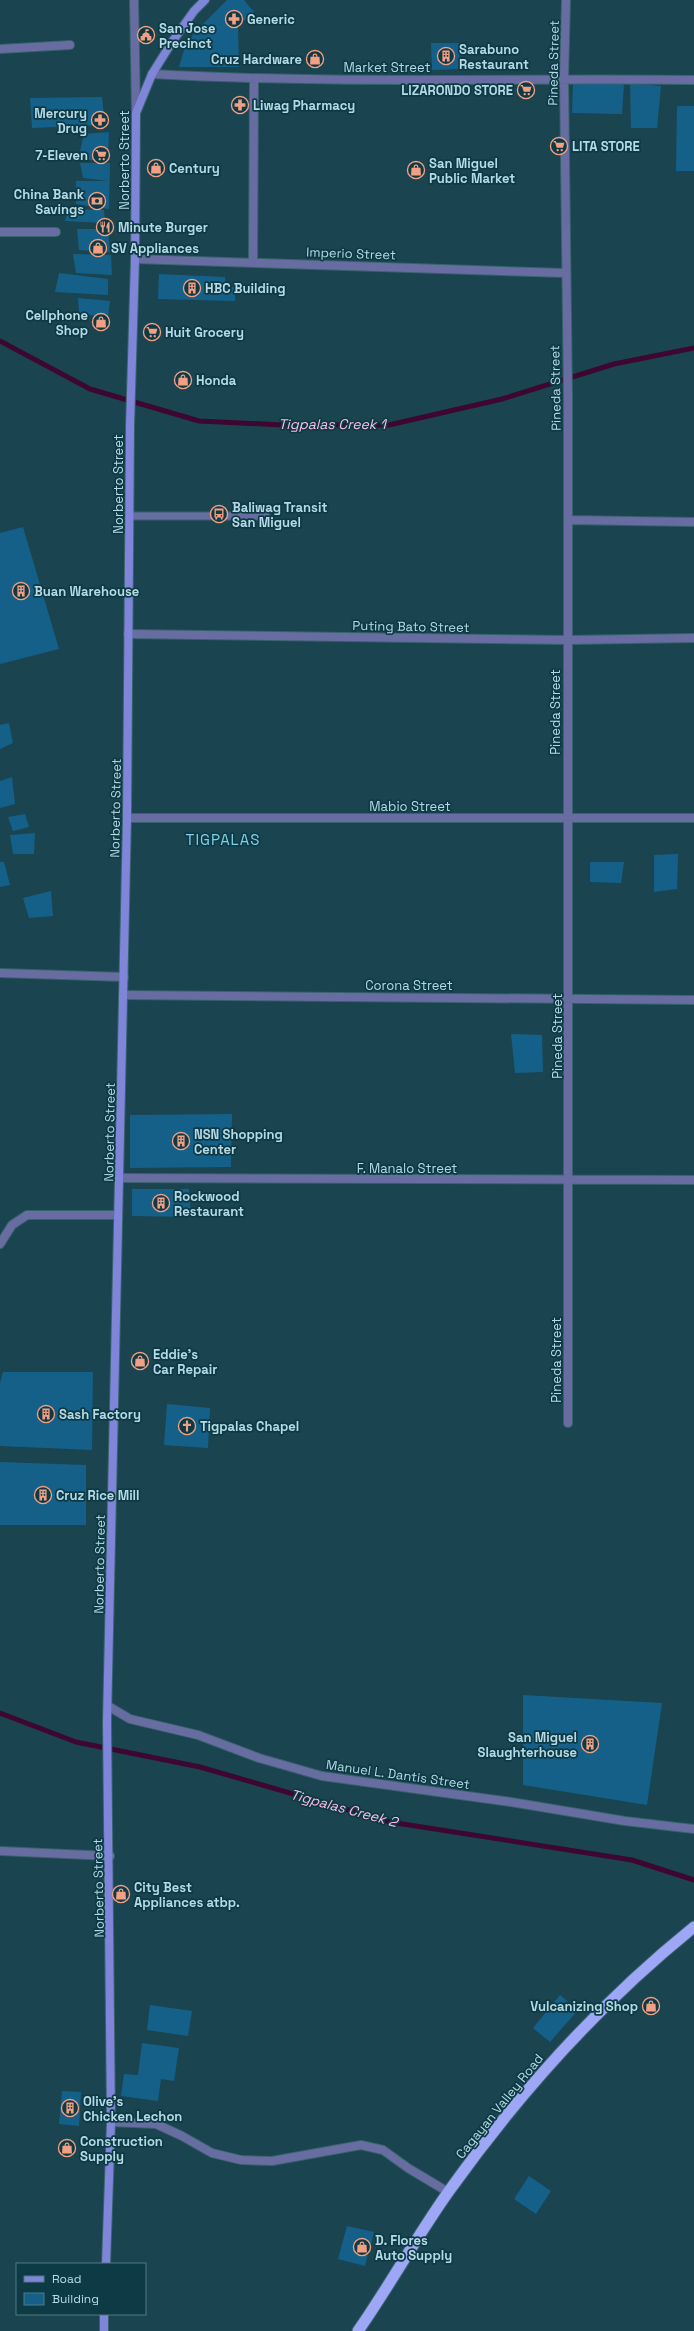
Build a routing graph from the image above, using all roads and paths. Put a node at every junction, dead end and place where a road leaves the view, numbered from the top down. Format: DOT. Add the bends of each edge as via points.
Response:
graph roads {
  1 [pos="134,0"];
  2 [pos="205,0"];
  3 [pos="566,0"];
  4 [pos="70,45"];
  5 [pos="0,49"];
  6 [pos="152,74"];
  7 [pos="564,78"];
  8 [pos="254,80"];
  9 [pos="694,80"];
  10 [pos="136,113"];
  11 [pos="0,232"];
  12 [pos="56,232"];
  13 [pos="135,259"];
  14 [pos="253,261"];
  15 [pos="565,273"];
  16 [pos="130,516"];
  17 [pos="266,516"];
  18 [pos="568,520"];
  19 [pos="694,522"];
  20 [pos="128,634"];
  21 [pos="694,639"];
  22 [pos="568,640"];
  23 [pos="127,818"];
  24 [pos="567,818"];
  25 [pos="694,818"];
  26 [pos="0,973"];
  27 [pos="124,977"];
  28 [pos="123,995"];
  29 [pos="569,998"];
  30 [pos="694,1000"];
  31 [pos="120,1178"];
  32 [pos="694,1180"];
  33 [pos="568,1181"];
  34 [pos="118,1215"];
  35 [pos="0,1244"];
  36 [pos="568,1423"];
  37 [pos="108,1706"];
  38 [pos="694,1829"];
  39 [pos="0,1851"];
  40 [pos="110,1856"];
  41 [pos="694,1927"];
  42 [pos="111,2122"];
  43 [pos="448,2192"];
  44 [pos="106,2263"];
  45 [pos="104,2315"];
  46 [pos="104,2331"];
  47 [pos="358,2331"];
  1 -- 10 [label="street, Norberto Street"];
  2 -- 6 [label="main road" via="194,11"];
  3 -- 7 [label="street, Pineda Street"];
  4 -- 5 [label="street"];
  6 -- 8 [label="street, Market Street"];
  6 -- 10 [label="main road"];
  7 -- 8 [label="street, Market Street"];
  7 -- 9 [label="street, Market Street"];
  7 -- 15 [label="street, Pineda Street"];
  8 -- 14 [label="street"];
  10 -- 13 [label="main road, Norberto Street"];
  11 -- 12 [label="street"];
  13 -- 14 [label="street, Imperio Street"];
  13 -- 16 [label="main road, Norberto Street"];
  14 -- 15 [label="street, Imperio Street"];
  15 -- 18 [label="street, Pineda Street"];
  16 -- 17 [label="lane"];
  16 -- 20 [label="main road, Norberto Street"];
  18 -- 19 [label="street"];
  18 -- 22 [label="street, Pineda Street"];
  20 -- 22 [label="street, Puting Bato Street"];
  20 -- 23 [label="main road, Norberto Street"];
  21 -- 22 [label="street, Puting Bato Street"];
  22 -- 24 [label="street, Pineda Street"];
  23 -- 24 [label="street, Mabio Street"];
  23 -- 27 [label="main road, Norberto Street"];
  24 -- 25 [label="street, Mabio Street"];
  24 -- 29 [label="street, Pineda Street"];
  26 -- 27 [label="street"];
  27 -- 28 [label="main road, Norberto Street"];
  28 -- 29 [label="street, Corona Street"];
  28 -- 31 [label="main road, Norberto Street"];
  29 -- 30 [label="street, Corona Street"];
  29 -- 33 [label="street, Pineda Street"];
  31 -- 33 [label="street, F. Manalo Street"];
  31 -- 34 [label="main road, Norberto Street"];
  32 -- 33 [label="street, F. Manalo Street"];
  33 -- 36 [label="street, Pineda Street"];
  34 -- 35 [label="street" via="27,1215 12,1225"];
  34 -- 37 [label="main road, Norberto Street"];
  37 -- 38 [label="street, Manuel L. Dantis Street" via="130,1719 198,1735 259,1758 322,1776"];
  37 -- 40 [label="main road, Norberto Street"];
  39 -- 40 [label="street"];
  40 -- 42 [label="main road, Norberto Street"];
  41 -- 43 [label="highway, Cagayan Valley Road" via="619,1994 543,2072"];
  42 -- 43 [label="street" via="156,2124 212,2153 241,2160 272,2161 361,2145 383,2150"];
  42 -- 44 [label="main road, Norberto Street"];
  43 -- 47 [label="highway, Cagayan Valley Road"];
  45 -- 46 [label="main road"];
}
